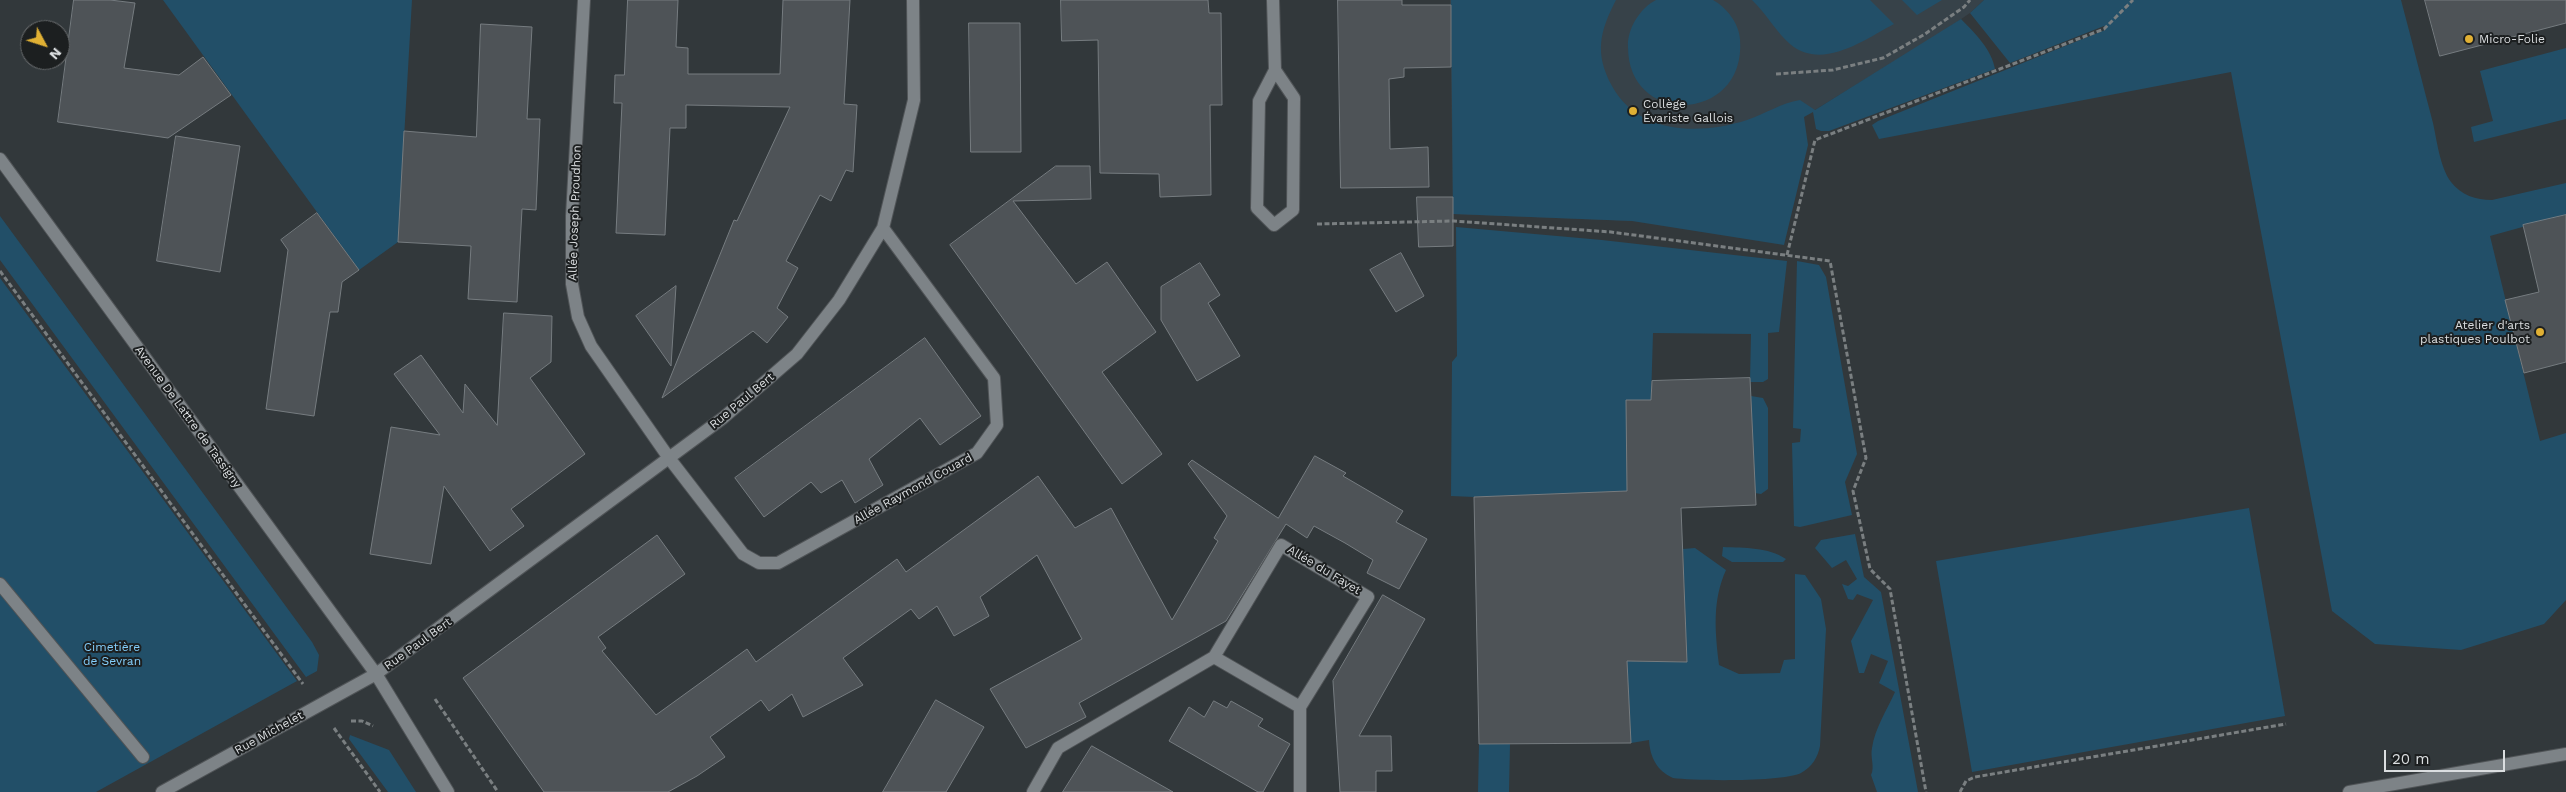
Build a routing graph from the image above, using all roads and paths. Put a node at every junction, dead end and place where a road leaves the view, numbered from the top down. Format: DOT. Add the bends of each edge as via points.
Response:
graph roads {
  1 [pos="584,0"];
  2 [pos="912,0"];
  3 [pos="1273,0"];
  4 [pos="1970,0"];
  5 [pos="2133,0"];
  6 [pos="1275,70"];
  7 [pos="1776,74"];
  8 [pos="0,159"];
  9 [pos="1274,224"];
  10 [pos="883,228"];
  11 [pos="1787,255"];
  12 [pos="0,271"];
  13 [pos="669,458"];
  14 [pos="0,584"];
  15 [pos="1214,657"];
  16 [pos="376,674"];
  17 [pos="311,680"];
  18 [pos="435,698"];
  19 [pos="1300,706"];
  20 [pos="2286,724"];
  21 [pos="375,727"];
  22 [pos="2566,754"];
  23 [pos="143,757"];
  24 [pos="162,792"];
  25 [pos="380,792"];
  26 [pos="448,792"];
  27 [pos="498,792"];
  28 [pos="1033,792"];
  29 [pos="1300,792"];
  30 [pos="1926,792"];
  31 [pos="1960,792"];
  32 [pos="2349,792"];
  1 -- 13 [label="street, Allée Joseph Proudhon" via="572,216 572,284 578,317 591,346"];
  2 -- 10 [label="street, Rue Paul Bert" via="914,100"];
  3 -- 6 [label="street"];
  4 -- 7 [label="path" via="1925,34 1883,58 1833,70"];
  5 -- 11 [label="path" via="2104,29 1816,140"];
  6 -- 9 [label="street" via="1259,101 1257,208"];
  6 -- 9 [label="street" via="1294,98 1293,210"];
  8 -- 16 [label="street, Avenue De Lattre de Tassigny"];
  9 -- 11 [label="path" via="1454,221 1611,232"];
  10 -- 13 [label="street, Rue Paul Bert" via="839,300 797,354 723,418"];
  10 -- 13 [label="street, Allée Raymond Couard" via="994,378 997,425 977,453 778,562 759,563 743,554"];
  11 -- 30 [label="path" via="1830,261 1866,458 1853,491 1870,569 1890,589"];
  12 -- 17 [label="path" via="304,684"];
  13 -- 16 [label="street, Rue Paul Bert"];
  14 -- 23 [label="street"];
  15 -- 19 [label="street"];
  15 -- 19 [label="street, Allée du Fayet" via="1281,545 1368,597"];
  15 -- 28 [label="street, Allée du Fayet" via="1058,748"];
  16 -- 24 [label="street, Rue Michelet"];
  16 -- 26 [label="street, Avenue De Lattre de Tassigny"];
  18 -- 27 [label="path"];
  19 -- 29 [label="street"];
  20 -- 31 [label="path" via="1975,777 1966,781"];
  21 -- 25 [label="path" via="362,721 334,727"];
  22 -- 32 [label="street"];
}
